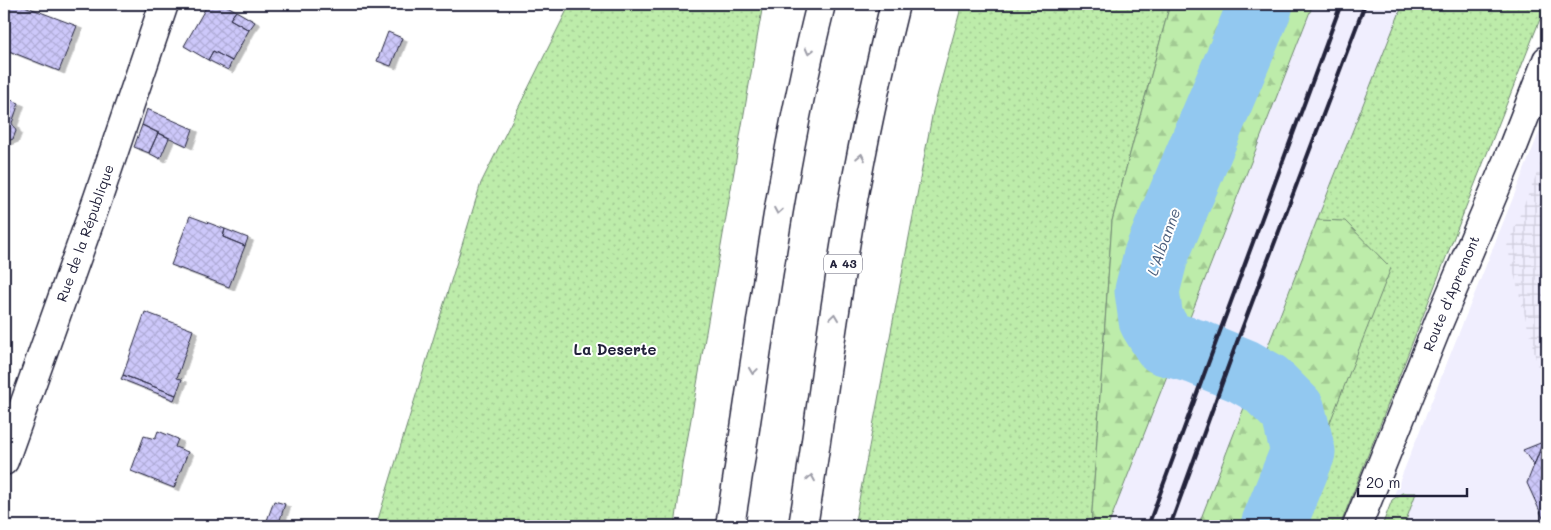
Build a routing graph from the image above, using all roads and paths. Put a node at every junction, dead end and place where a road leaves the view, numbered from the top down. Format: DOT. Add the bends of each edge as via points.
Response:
graph roads {
  1 [pos="164,4"];
  2 [pos="821,4"];
  3 [pos="896,4"];
  4 [pos="1547,60"];
  5 [pos="4,461"];
  6 [pos="730,526"];
  7 [pos="803,526"];
  8 [pos="1357,526"];
  1 -- 5 [label="main road, Rue de la République"];
  2 -- 6 [label="main road, one-way" via="783,182"];
  7 -- 3 [label="main road, A 43, one-way" via="857,178"];
  4 -- 8 [label="main road, Route d'Apremont"];
}
